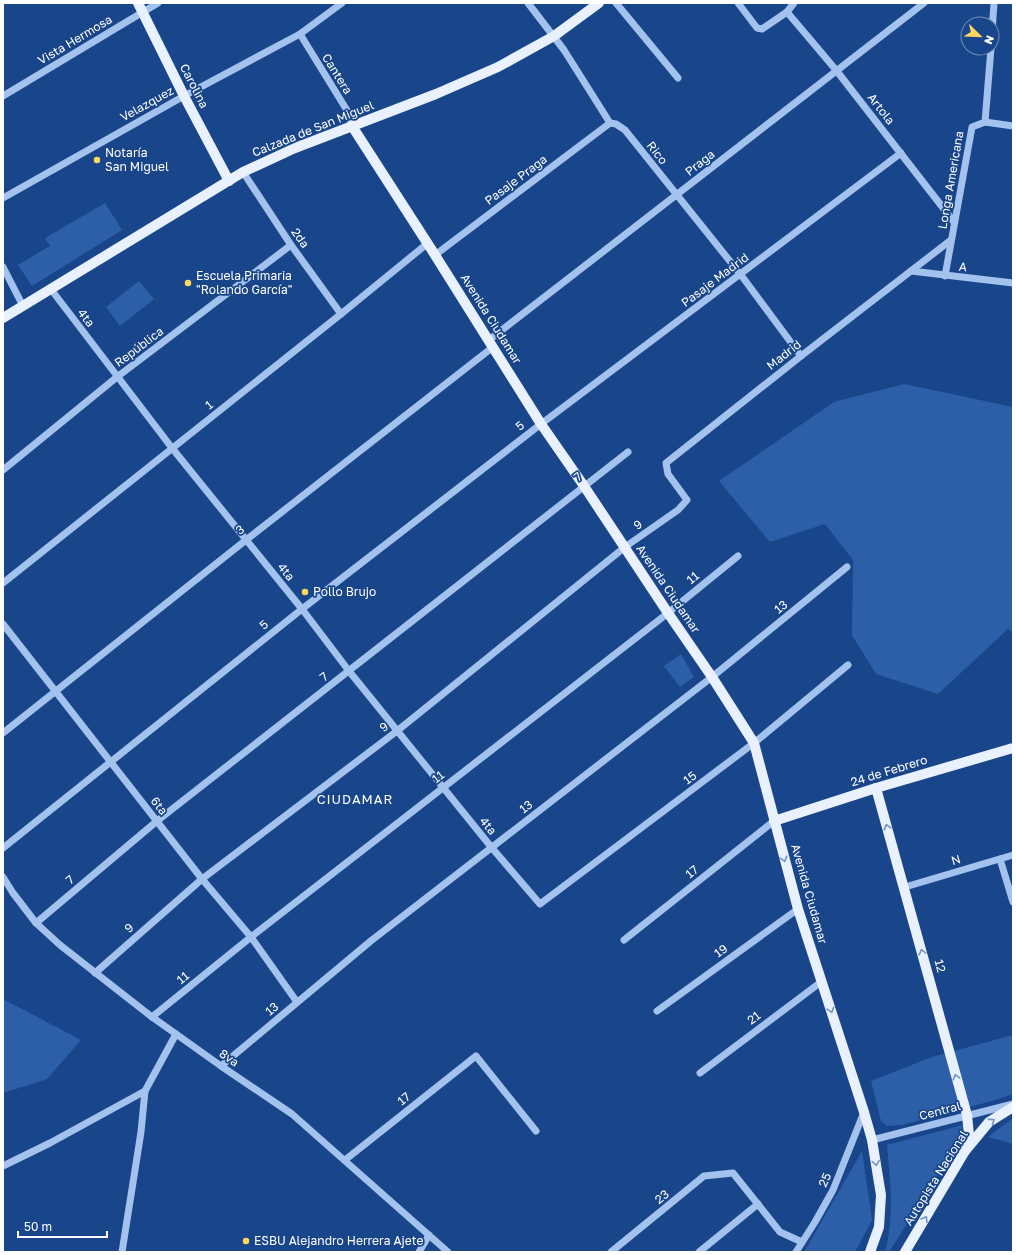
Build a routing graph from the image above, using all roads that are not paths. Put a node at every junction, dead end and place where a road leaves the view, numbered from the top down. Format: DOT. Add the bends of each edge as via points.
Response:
graph roads {
  1 [pos="158,3"];
  2 [pos="342,3"];
  3 [pos="528,3"];
  4 [pos="600,3"];
  5 [pos="616,3"];
  6 [pos="738,3"];
  7 [pos="794,3"];
  8 [pos="924,3"];
  9 [pos="994,3"];
  10 [pos="140,8"];
  11 [pos="787,12"];
  12 [pos="993,16"];
  13 [pos="300,34"];
  14 [pos="554,36"];
  15 [pos="990,56"];
  16 [pos="836,70"];
  17 [pos="678,78"];
  18 [pos="3,96"];
  19 [pos="184,96"];
  20 [pos="985,122"];
  21 [pos="610,123"];
  22 [pos="352,126"];
  23 [pos="1013,126"];
  24 [pos="901,153"];
  25 [pos="243,172"];
  26 [pos="229,181"];
  27 [pos="676,195"];
  28 [pos="3,198"];
  29 [pos="954,222"];
  30 [pos="951,240"];
  31 [pos="428,243"];
  32 [pos="291,245"];
  33 [pos="436,255"];
  34 [pos="3,267"];
  35 [pos="911,271"];
  36 [pos="741,275"];
  37 [pos="945,276"];
  38 [pos="1013,283"];
  39 [pos="50,288"];
  40 [pos="23,306"];
  41 [pos="341,314"];
  42 [pos="3,318"];
  43 [pos="491,344"];
  44 [pos="801,356"];
  45 [pos="117,377"];
  46 [pos="541,424"];
  47 [pos="172,448"];
  48 [pos="628,452"];
  49 [pos="3,470"];
  50 [pos="584,486"];
  51 [pos="687,500"];
  52 [pos="246,540"];
  53 [pos="625,547"];
  54 [pos="738,556"];
  55 [pos="847,567"];
  56 [pos="3,583"];
  57 [pos="302,609"];
  58 [pos="668,613"];
  59 [pos="3,624"];
  60 [pos="848,665"];
  61 [pos="349,671"];
  62 [pos="712,677"];
  63 [pos="54,691"];
  64 [pos="397,731"];
  65 [pos="3,733"];
  66 [pos="754,743"];
  67 [pos="1013,748"];
  68 [pos="110,762"];
  69 [pos="443,787"];
  70 [pos="876,788"];
  71 [pos="157,821"];
  72 [pos="774,821"];
  73 [pos="3,848"];
  74 [pos="492,848"];
  75 [pos="1013,854"];
  76 [pos="1000,859"];
  77 [pos="3,877"];
  78 [pos="202,879"];
  79 [pos="905,887"];
  80 [pos="1013,902"];
  81 [pos="540,904"];
  82 [pos="798,909"];
  83 [pos="36,923"];
  84 [pos="251,937"];
  85 [pos="624,940"];
  86 [pos="95,973"];
  87 [pos="821,982"];
  88 [pos="297,1002"];
  89 [pos="658,1011"];
  90 [pos="152,1017"];
  91 [pos="176,1034"];
  92 [pos="220,1066"];
  93 [pos="700,1073"];
  94 [pos="145,1091"];
  95 [pos="1013,1104"];
  96 [pos="1013,1107"];
  97 [pos="864,1112"];
  98 [pos="967,1115"];
  99 [pos="536,1131"];
  100 [pos="872,1140"];
  101 [pos="965,1151"];
  102 [pos="345,1160"];
  103 [pos="3,1166"];
  104 [pos="758,1204"];
  105 [pos="429,1235"];
  106 [pos="802,1242"];
  107 [pos="122,1252"];
  108 [pos="420,1252"];
  109 [pos="448,1252"];
  110 [pos="611,1252"];
  111 [pos="699,1252"];
  112 [pos="796,1252"];
  113 [pos="870,1252"];
  114 [pos="905,1252"];
  1 -- 10 [label="street, Vista Hermosa"];
  2 -- 13 [label="street, Velazquez"];
  3 -- 14 [label="street"];
  4 -- 14 [label="main road, Calzada de San Miguel"];
  5 -- 17 [label="street"];
  6 -- 11 [label="street" via="759,29"];
  7 -- 11 [label="street"];
  8 -- 16 [label="street, Praga"];
  9 -- 12 [label="street"];
  10 -- 18 [label="street, Vista Hermosa"];
  10 -- 19 [label="main road, Carolina"];
  11 -- 16 [label="street, Artola"];
  13 -- 19 [label="street, Velazquez"];
  13 -- 22 [label="street, Cantera" via="348,112"];
  14 -- 21 [label="street"];
  14 -- 22 [label="main road, Calzada de San Miguel" via="498,67"];
  15 -- 20 [label="street"];
  16 -- 24 [label="street, Artola"];
  16 -- 27 [label="street, Praga"];
  19 -- 26 [label="main road, Carolina"];
  19 -- 28 [label="street, Velazquez"];
  20 -- 23 [label="street"];
  20 -- 29 [label="street, Longa Americana" via="972,127"];
  21 -- 27 [label="street, Rico" via="626,130"];
  21 -- 33 [label="street, Pasaje Praga"];
  22 -- 25 [label="main road, Calzada de San Miguel"];
  22 -- 31 [label="main road, Avenida Ciudamar"];
  24 -- 29 [label="street, Artola"];
  24 -- 36 [label="street, Pasaje Madrid"];
  25 -- 26 [label="main road, Calzada de San Miguel"];
  25 -- 32 [label="street, 2da"];
  26 -- 39 [label="main road, Calzada de San Miguel"];
  27 -- 36 [label="street, Rico"];
  27 -- 43 [label="street, Praga"];
  29 -- 30 [label="street, Longa Americana"];
  30 -- 35 [label="street, Madrid"];
  30 -- 37 [label="street, Longa Americana"];
  31 -- 33 [label="main road, Avenida Ciudamar"];
  31 -- 41 [label="street, 1"];
  32 -- 41 [label="street, 2da"];
  32 -- 45 [label="street, República"];
  33 -- 43 [label="main road, Avenida Ciudamar"];
  34 -- 40 [label="street"];
  35 -- 37 [label="street, A"];
  35 -- 44 [label="street, Madrid"];
  36 -- 44 [label="street, Rico"];
  36 -- 46 [label="street, Pasaje Madrid"];
  37 -- 38 [label="street, A"];
  39 -- 40 [label="main road, Calzada de San Miguel"];
  39 -- 45 [label="street, 4ta"];
  40 -- 42 [label="main road, Calzada de San Miguel"];
  41 -- 47 [label="street, 1"];
  43 -- 46 [label="main road, Avenida Ciudamar"];
  43 -- 52 [label="street, 3"];
  44 -- 51 [label="street, Madrid" via="666,463 668,474"];
  45 -- 47 [label="street, 4ta"];
  45 -- 49 [label="street, República"];
  46 -- 50 [label="main road, Avenida Ciudamar"];
  46 -- 57 [label="street, 5"];
  47 -- 52 [label="street, 4ta"];
  47 -- 56 [label="street, 1"];
  48 -- 50 [label="street, 7"];
  50 -- 53 [label="main road, Avenida Ciudamar"];
  50 -- 61 [label="street, 7"];
  51 -- 53 [label="street, 9" via="678,510"];
  52 -- 57 [label="street, 4ta"];
  52 -- 63 [label="street, 3"];
  53 -- 58 [label="main road, Avenida Ciudamar"];
  53 -- 64 [label="street, 9"];
  54 -- 58 [label="street, 11"];
  55 -- 62 [label="street, 13"];
  57 -- 61 [label="street, 4ta"];
  57 -- 68 [label="street, 5"];
  58 -- 62 [label="main road, Avenida Ciudamar"];
  58 -- 69 [label="street, 11"];
  59 -- 63 [label="street, 6ta"];
  60 -- 66 [label="street, 15"];
  61 -- 64 [label="street, 4ta"];
  61 -- 71 [label="street, 7"];
  62 -- 66 [label="main road, Avenida Ciudamar"];
  62 -- 74 [label="street, 13"];
  63 -- 65 [label="street, 3"];
  63 -- 68 [label="street, 6ta"];
  64 -- 69 [label="street, 4ta"];
  64 -- 78 [label="street, 9"];
  66 -- 72 [label="main road, Avenida Ciudamar"];
  66 -- 81 [label="street, 15"];
  67 -- 70 [label="main road, 24 de Febrero"];
  68 -- 71 [label="street, 6ta"];
  68 -- 73 [label="street, 5"];
  69 -- 74 [label="street, 4ta"];
  69 -- 84 [label="street, 11"];
  70 -- 72 [label="main road, 24 de Febrero"];
  79 -- 70 [label="main road, 12, one-way"];
  71 -- 78 [label="street, 6ta"];
  71 -- 83 [label="street, 7"];
  72 -- 82 [label="main road, Avenida Ciudamar, one-way"];
  72 -- 85 [label="street, 17"];
  74 -- 81 [label="street, 4ta"];
  74 -- 88 [label="street, 13" via="372,940"];
  75 -- 76 [label="street, N"];
  76 -- 79 [label="street, N"];
  76 -- 80 [label="street"];
  77 -- 83 [label="street, 8va"];
  78 -- 84 [label="street, 6ta"];
  78 -- 86 [label="street, 9"];
  98 -- 79 [label="main road, 12, one-way"];
  82 -- 87 [label="main road, Avenida Ciudamar"];
  82 -- 89 [label="street, 19"];
  83 -- 86 [label="street, 8va"];
  84 -- 88 [label="street, 6ta"];
  84 -- 90 [label="street, 11"];
  86 -- 90 [label="street, 8va"];
  87 -- 93 [label="street, 21"];
  87 -- 97 [label="main road, Avenida Ciudamar, one-way"];
  88 -- 92 [label="street, 13"];
  90 -- 91 [label="street, 8va"];
  91 -- 92 [label="street, 8va"];
  91 -- 94 [label="street"];
  92 -- 102 [label="street, 8va" via="292,1114"];
  94 -- 103 [label="street"];
  94 -- 107 [label="street"];
  95 -- 98 [label="street, Central"];
  101 -- 96 [label="main road, Autopista Nacional, one-way" via="988,1122"];
  97 -- 100 [label="main road"];
  97 -- 106 [label="street, 25" via="833,1190"];
  98 -- 100 [label="street, Central"];
  98 -- 101 [label="main road, 12" via="968,1135"];
  99 -- 102 [label="street, 17" via="476,1056"];
  100 -- 113 [label="main road, one-way" via="881,1195 879,1227"];
  114 -- 101 [label="main road, Autopista Nacional, one-way"];
  102 -- 105 [label="street, 8va"];
  104 -- 106 [label="street" via="780,1232"];
  104 -- 110 [label="street, 23" via="733,1173 704,1176"];
  104 -- 111 [label="street"];
  105 -- 108 [label="street"];
  105 -- 109 [label="street, 8va"];
  106 -- 112 [label="street, 25"];
}
